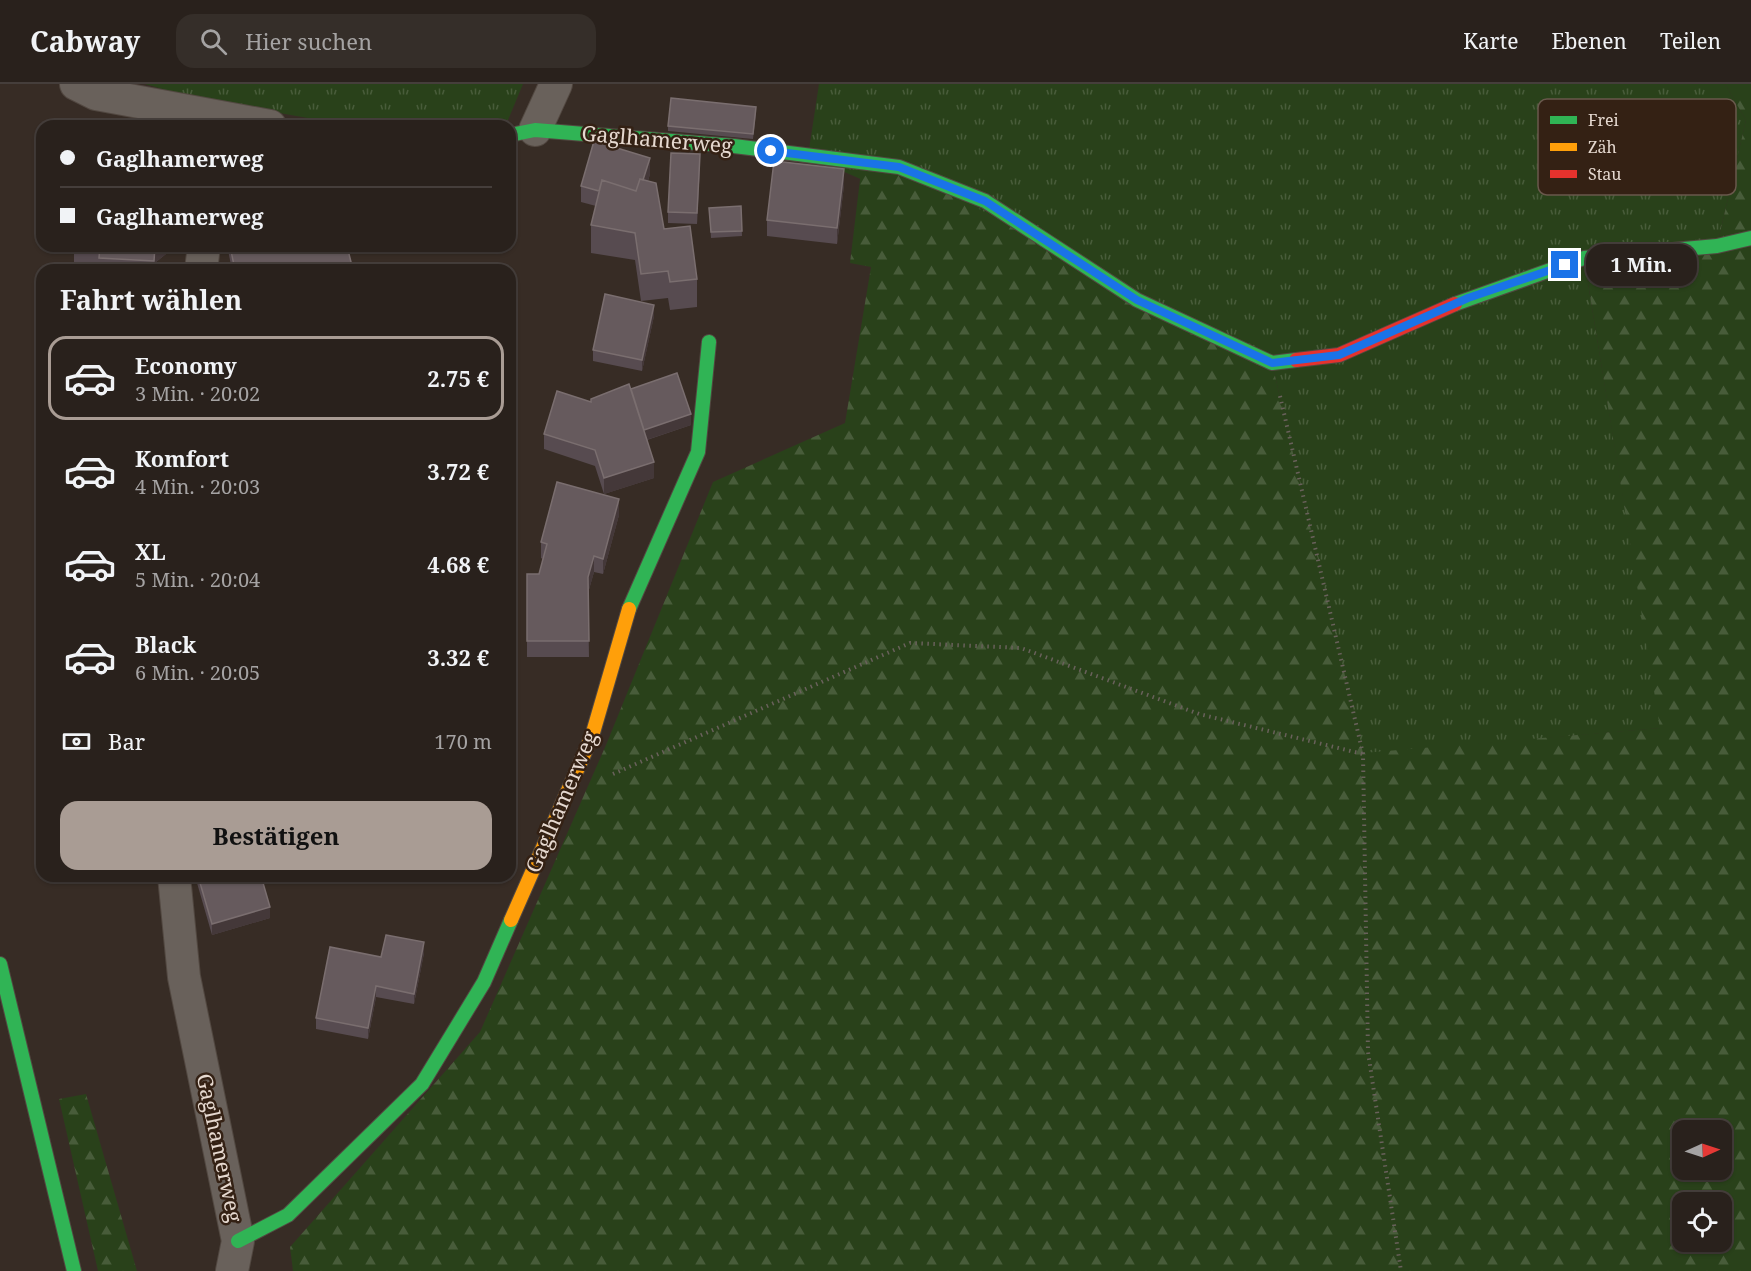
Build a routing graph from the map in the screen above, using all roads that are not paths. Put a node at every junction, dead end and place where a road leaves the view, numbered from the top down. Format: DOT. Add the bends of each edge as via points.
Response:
graph roads {
  1 [pos="76,84"];
  2 [pos="556,84"];
  3 [pos="237,120"];
  4 [pos="523,133"];
  5 [pos="1751,238"];
  6 [pos="709,342"];
  7 [pos="175,882"];
  8 [pos="0,964"];
  9 [pos="235,1256"];
  10 [pos="74,1271"];
  1 -- 3 [label="street" via="96,94"];
  2 -- 4 [label="street, Gaglhamerweg"];
  4 -- 5 [label="main road, Gaglhamerweg" via="734,146 899,167 985,201 1137,300 1272,363 1339,355 1468,298 1584,258 1717,246"];
  6 -- 9 [label="main road, Gaglhamerweg" via="698,452 629,608 592,736 484,982 423,1084 288,1215"];
  7 -- 9 [label="street, Gaglhamerweg" via="184,977"];
  8 -- 10 [label="main road"];
}
